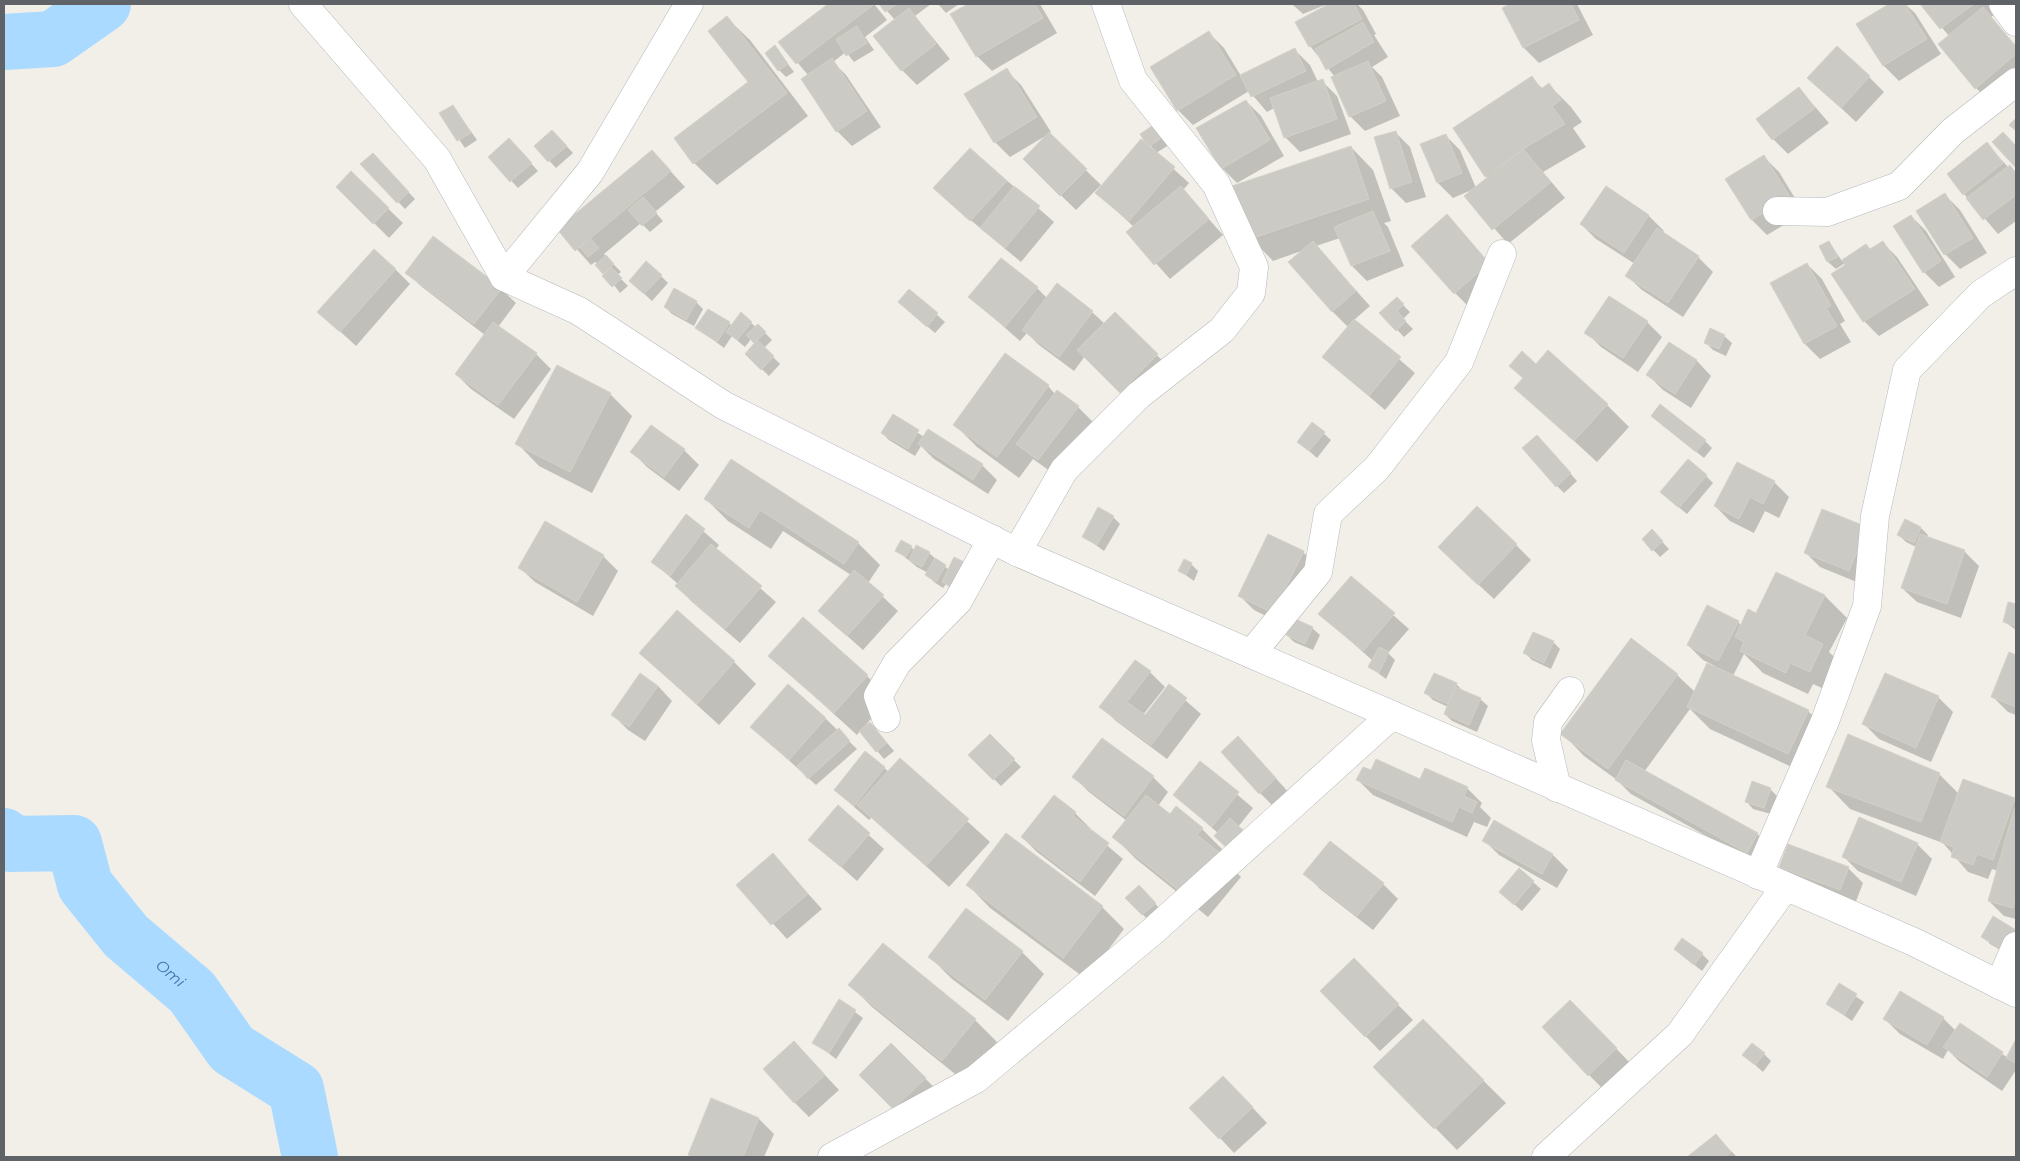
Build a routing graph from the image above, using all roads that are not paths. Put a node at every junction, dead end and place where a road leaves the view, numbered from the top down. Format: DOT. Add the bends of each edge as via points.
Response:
graph roads {
  1 [pos="303,4"];
  2 [pos="689,4"];
  3 [pos="1106,4"];
  4 [pos="2004,4"];
  5 [pos="2016,22"];
  6 [pos="2016,82"];
  7 [pos="1777,211"];
  8 [pos="1502,254"];
  9 [pos="2016,271"];
  10 [pos="504,277"];
  11 [pos="992,539"];
  12 [pos="1017,552"];
  13 [pos="1251,654"];
  14 [pos="1570,691"];
  15 [pos="1392,716"];
  16 [pos="886,718"];
  17 [pos="1557,788"];
  18 [pos="1758,875"];
  19 [pos="1784,886"];
  20 [pos="2016,946"];
  21 [pos="2008,989"];
  22 [pos="832,1157"];
  23 [pos="1546,1157"];
  1 -- 10 [label="street" via="437,159"];
  2 -- 10 [label="street" via="590,172"];
  3 -- 12 [label="street" via="1134,80 1216,184 1254,267 1251,293 1222,330 1139,395 1064,470"];
  4 -- 5 [label="street"];
  6 -- 7 [label="street" via="1953,131 1899,186 1827,212"];
  8 -- 13 [label="street" via="1459,362 1377,468 1328,514 1318,572"];
  9 -- 18 [label="street" via="1981,294 1907,370 1875,516 1867,606 1825,721"];
  10 -- 11 [label="street" via="579,311 723,405"];
  11 -- 12 [label="street"];
  11 -- 16 [label="street" via="958,601 892,671 878,696"];
  12 -- 13 [label="street"];
  13 -- 15 [label="street"];
  14 -- 17 [label="street" via="1548,722 1546,740"];
  15 -- 17 [label="street"];
  15 -- 22 [label="street" via="1153,931 976,1079"];
  17 -- 18 [label="street"];
  18 -- 19 [label="street"];
  19 -- 21 [label="street" via="1914,942"];
  19 -- 23 [label="street" via="1680,1034"];
  20 -- 21 [label="street"];
}
